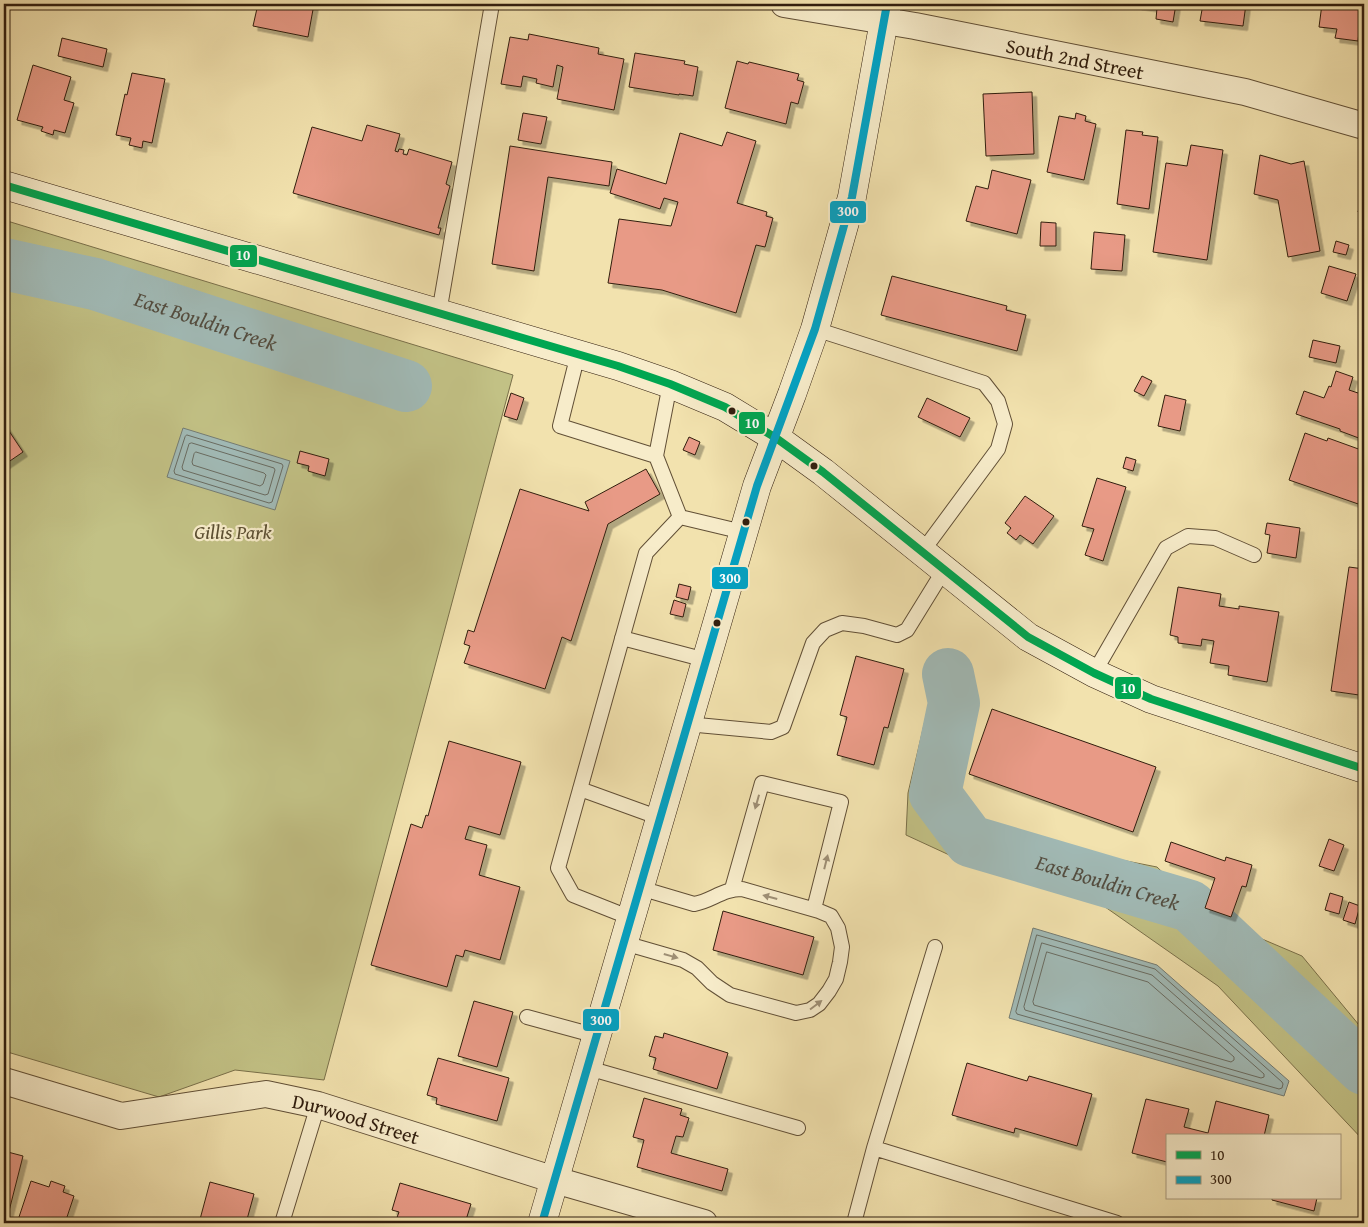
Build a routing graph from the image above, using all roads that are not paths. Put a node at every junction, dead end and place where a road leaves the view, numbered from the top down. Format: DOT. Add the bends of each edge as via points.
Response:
graph roads {
  1 [pos="492,4"];
  2 [pos="784,4"];
  3 [pos="886,12"];
  4 [pos="1364,126"];
  5 [pos="4,185"];
  6 [pos="439,313"];
  7 [pos="815,328"];
  8 [pos="578,354"];
  9 [pos="670,384"];
  10 [pos="776,438"];
  11 [pos="656,456"];
  12 [pos="680,517"];
  13 [pos="744,529"];
  14 [pos="922,552"];
  15 [pos="1254,555"];
  16 [pos="944,570"];
  17 [pos="622,638"];
  18 [pos="706,660"];
  19 [pos="1094,672"];
  20 [pos="687,724"];
  21 [pos="1364,769"];
  22 [pos="580,789"];
  23 [pos="660,818"];
  24 [pos="640,888"];
  25 [pos="732,889"];
  26 [pos="814,909"];
  27 [pos="628,930"];
  28 [pos="935,947"];
  29 [pos="527,1017"];
  30 [pos="597,1036"];
  31 [pos="588,1068"];
  32 [pos="4,1081"];
  33 [pos="318,1105"];
  34 [pos="798,1128"];
  35 [pos="874,1148"];
  36 [pos="555,1180"];
  37 [pos="282,1223"];
  38 [pos="542,1223"];
  39 [pos="704,1223"];
  40 [pos="854,1223"];
  41 [pos="1117,1223"];
  1 -- 6 [label="lane"];
  2 -- 3 [label="street, South 2nd Street"];
  3 -- 4 [label="street, South 2nd Street" via="1245,92"];
  3 -- 7 [label="main road" via="852,197"];
  5 -- 6 [label="main road"];
  6 -- 8 [label="main road"];
  7 -- 10 [label="main road"];
  7 -- 14 [label="lane" via="984,383 998,401 1005,424 998,449"];
  8 -- 9 [label="main road"];
  8 -- 11 [label="lane" via="560,426"];
  9 -- 10 [label="main road" via="725,407"];
  9 -- 11 [label="lane"];
  10 -- 13 [label="main road"];
  10 -- 14 [label="main road"];
  11 -- 12 [label="lane"];
  12 -- 13 [label="lane"];
  12 -- 17 [label="lane" via="646,553"];
  13 -- 18 [label="main road"];
  14 -- 16 [label="main road"];
  15 -- 19 [label="lane" via="1215,538 1188,536 1166,548"];
  16 -- 19 [label="main road" via="1028,637"];
  16 -- 20 [label="lane" via="907,630 898,635 842,623 825,630 813,643 783,727 771,732"];
  17 -- 18 [label="lane"];
  17 -- 22 [label="lane"];
  18 -- 20 [label="main road"];
  19 -- 21 [label="main road" via="1151,699"];
  20 -- 23 [label="main road"];
  22 -- 23 [label="lane"];
  22 -- 27 [label="lane" via="558,868 573,895"];
  23 -- 24 [label="main road"];
  24 -- 25 [label="lane" via="694,904"];
  24 -- 27 [label="main road"];
  26 -- 25 [label="lane, one-way"];
  26 -- 25 [label="lane, one-way" via="841,802 762,783"];
  27 -- 26 [label="lane, one-way" via="697,968 730,995 796,1013 820,1004 836,979 840,962 842,947 838,928 831,916"];
  27 -- 30 [label="main road"];
  28 -- 35 [label="lane"];
  29 -- 30 [label="lane"];
  30 -- 31 [label="main road"];
  31 -- 34 [label="lane"];
  31 -- 36 [label="main road"];
  32 -- 33 [label="street, Durwood Street" via="121,1116 266,1094"];
  33 -- 36 [label="street, Durwood Street"];
  33 -- 37 [label="lane"];
  35 -- 40 [label="lane"];
  35 -- 41 [label="lane"];
  36 -- 38 [label="main road"];
  36 -- 39 [label="street, Durwood Street"];
}
